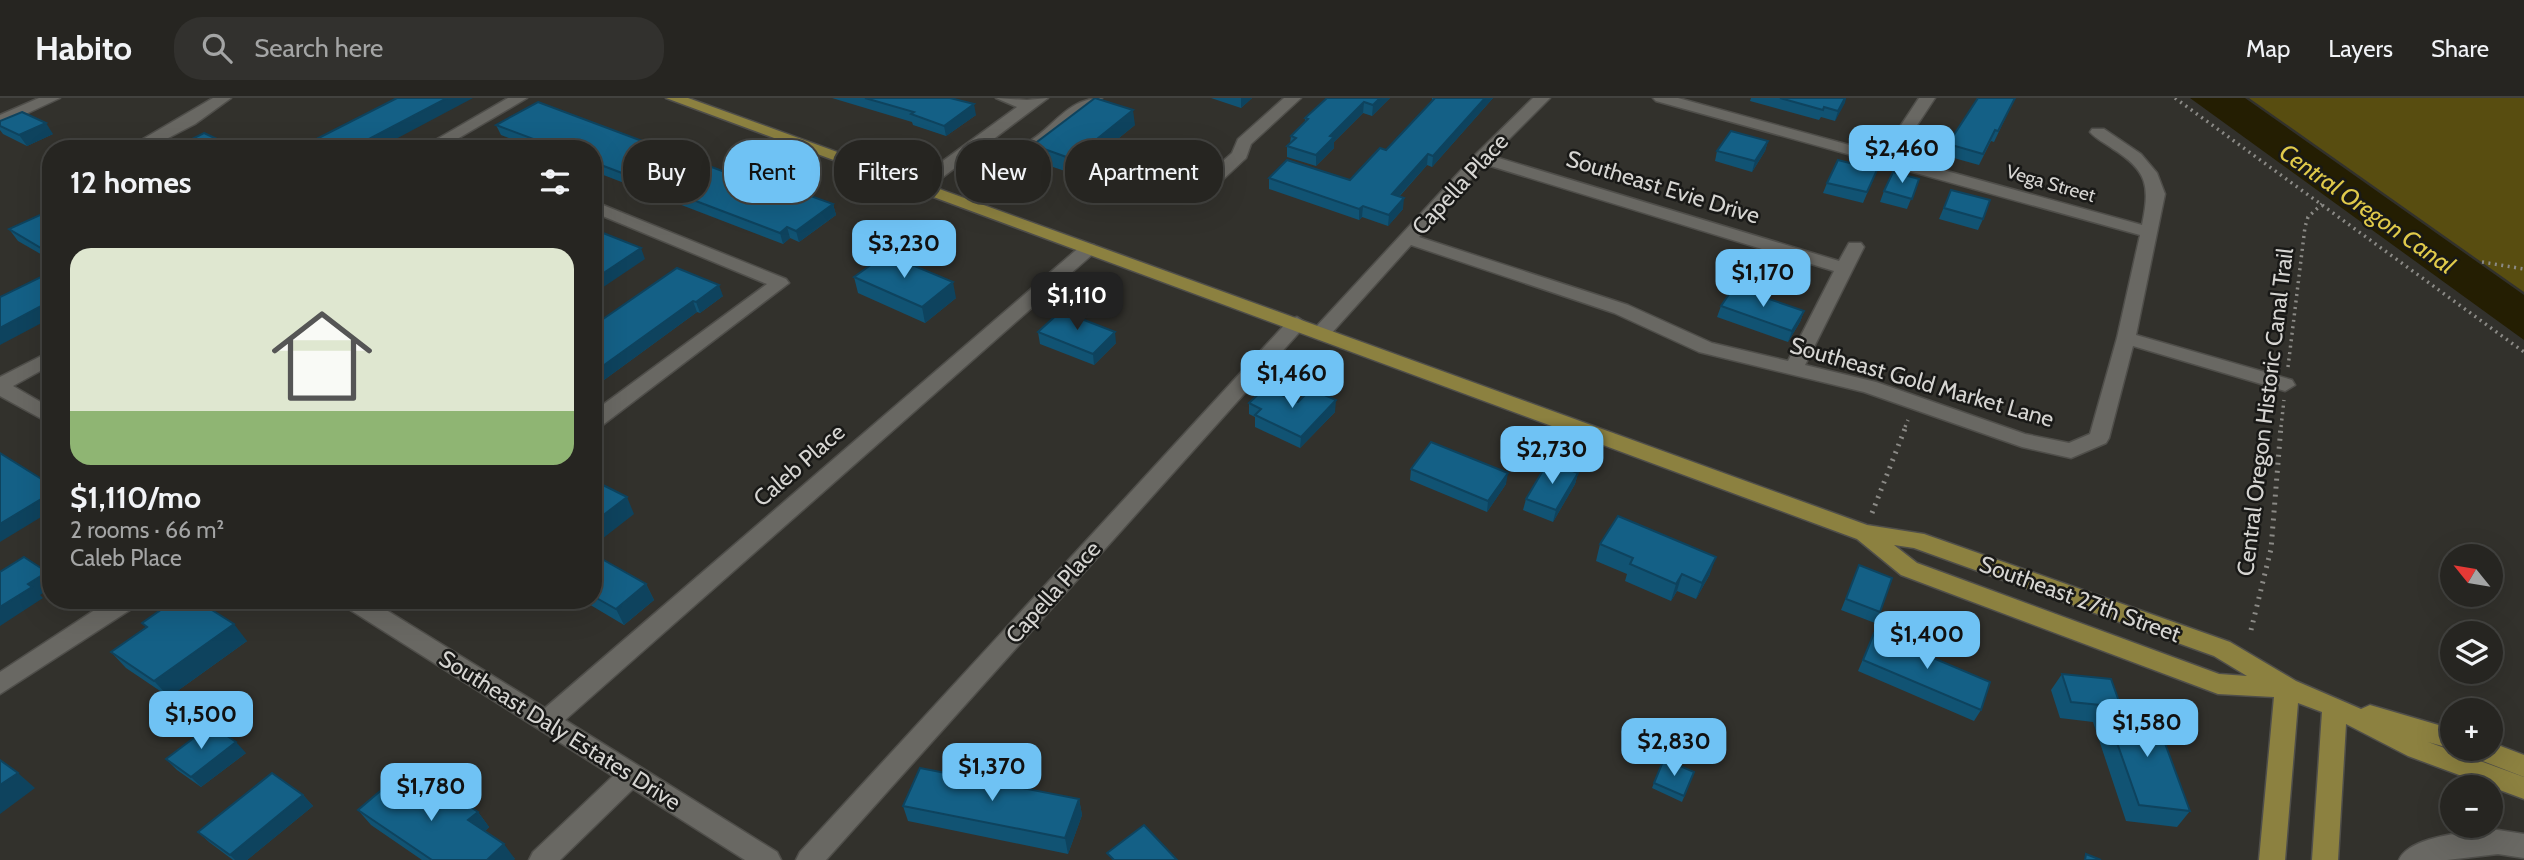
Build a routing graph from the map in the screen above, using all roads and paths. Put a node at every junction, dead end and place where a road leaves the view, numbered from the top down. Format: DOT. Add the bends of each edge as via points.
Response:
graph roads {
  1 [pos="52,98"];
  2 [pos="223,98"];
  3 [pos="519,98"];
  4 [pos="674,98"];
  5 [pos="1004,98"];
  6 [pos="1094,98"];
  7 [pos="1293,98"];
  8 [pos="1542,98"];
  9 [pos="1661,98"];
  10 [pos="1927,98"];
  11 [pos="2175,98"];
  12 [pos="1034,102"];
  13 [pos="0,121"];
  14 [pos="2098,132"];
  15 [pos="152,140"];
  16 [pos="444,140"];
  17 [pos="983,140"];
  18 [pos="1042,140"];
  19 [pos="834,155"];
  20 [pos="1482,158"];
  21 [pos="1887,159"];
  22 [pos="1223,170"];
  23 [pos="942,194"];
  24 [pos="2322,204"];
  25 [pos="602,214"];
  26 [pos="2146,231"];
  27 [pos="1409,239"];
  28 [pos="1855,247"];
  29 [pos="1088,249"];
  30 [pos="2482,262"];
  31 [pos="1844,268"];
  32 [pos="2524,269"];
  33 [pos="1297,323"];
  34 [pos="1322,332"];
  35 [pos="2126,338"];
  36 [pos="2524,352"];
  37 [pos="42,362"];
  38 [pos="1795,368"];
  39 [pos="0,386"];
  40 [pos="2285,386"];
  41 [pos="1915,403"];
  42 [pos="42,412"];
  43 [pos="602,415"];
  44 [pos="1865,533"];
  45 [pos="114,609"];
  46 [pos="366,609"];
  47 [pos="2251,630"];
  48 [pos="0,684"];
  49 [pos="2287,688"];
  50 [pos="2335,707"];
  51 [pos="546,722"];
  52 [pos="2440,735"];
  53 [pos="2503,758"];
  54 [pos="2524,765"];
  55 [pos="631,775"];
  56 [pos="2524,788"];
  57 [pos="2524,846"];
  58 [pos="542,860"];
  59 [pos="768,860"];
  60 [pos="809,860"];
  61 [pos="2272,860"];
  62 [pos="2325,860"];
  63 [pos="2412,860"];
  1 -- 13 [label="street"];
  2 -- 15 [label="street"];
  3 -- 16 [label="street"];
  4 -- 19 [label="main road, Southeast 27th Street"];
  5 -- 12 [label="street"];
  6 -- 18 [label="street"];
  7 -- 22 [label="street" via="1244,142 1240,155"];
  8 -- 20 [label="street, Capella Place"];
  9 -- 21 [label="street, Vega Street"];
  10 -- 21 [label="street"];
  11 -- 24 [label="path"];
  12 -- 17 [label="street"];
  14 -- 26 [label="street, Southeast Gold Market Lane" via="2153,174 2157,194"];
  20 -- 27 [label="street, Capella Place"];
  20 -- 31 [label="street, Southeast Evie Drive"];
  21 -- 26 [label="street, Vega Street"];
  23 -- 29 [label="main road, Southeast 27th Street"];
  24 -- 36 [label="path"];
  24 -- 40 [label="path, Central Oregon Historic Canal Trail" via="2308,217 2305,227"];
  25 -- 43 [label="street" via="780,283"];
  26 -- 35 [label="street, Southeast Gold Market Lane"];
  27 -- 34 [label="street, Capella Place"];
  27 -- 38 [label="street, Southeast Gold Market Lane" via="1621,309 1706,348"];
  28 -- 31 [label="street"];
  29 -- 33 [label="main road, Southeast 27th Street"];
  29 -- 51 [label="street, Caleb Place"];
  30 -- 32 [label="path"];
  31 -- 38 [label="street"];
  33 -- 34 [label="main road, Southeast 27th Street"];
  33 -- 60 [label="street, Capella Place"];
  34 -- 44 [label="main road, Southeast 27th Street"];
  35 -- 40 [label="street"];
  35 -- 41 [label="street, Southeast Gold Market Lane" via="2099,438 2071,451 2022,440"];
  37 -- 39 [label="street"];
  38 -- 41 [label="street, Southeast Gold Market Lane"];
  39 -- 42 [label="street"];
  40 -- 47 [label="path, Central Oregon Historic Canal Trail" via="2271,549"];
  41 -- 44 [label="path"];
  44 -- 49 [label="main road, Southeast 27th Street" via="1916,540 2222,649"];
  44 -- 49 [label="main road, Southeast 27th Street" via="1909,569 2218,684"];
  45 -- 48 [label="street"];
  46 -- 51 [label="street, Southeast Daly Estates Drive"];
  49 -- 50 [label="main road, Southeast 27th Street"];
  49 -- 61 [label="main road"];
  50 -- 52 [label="main road, Southeast 27th Street"];
  50 -- 56 [label="main road, Southeast 27th Street" via="2417,749"];
  50 -- 62 [label="main road"];
  51 -- 55 [label="street, Southeast Daly Estates Drive"];
  53 -- 54 [label="main road"];
  55 -- 58 [label="street"];
  55 -- 59 [label="street, Southeast Daly Estates Drive"];
  57 -- 63 [label="street" via="2463,845"];
}
